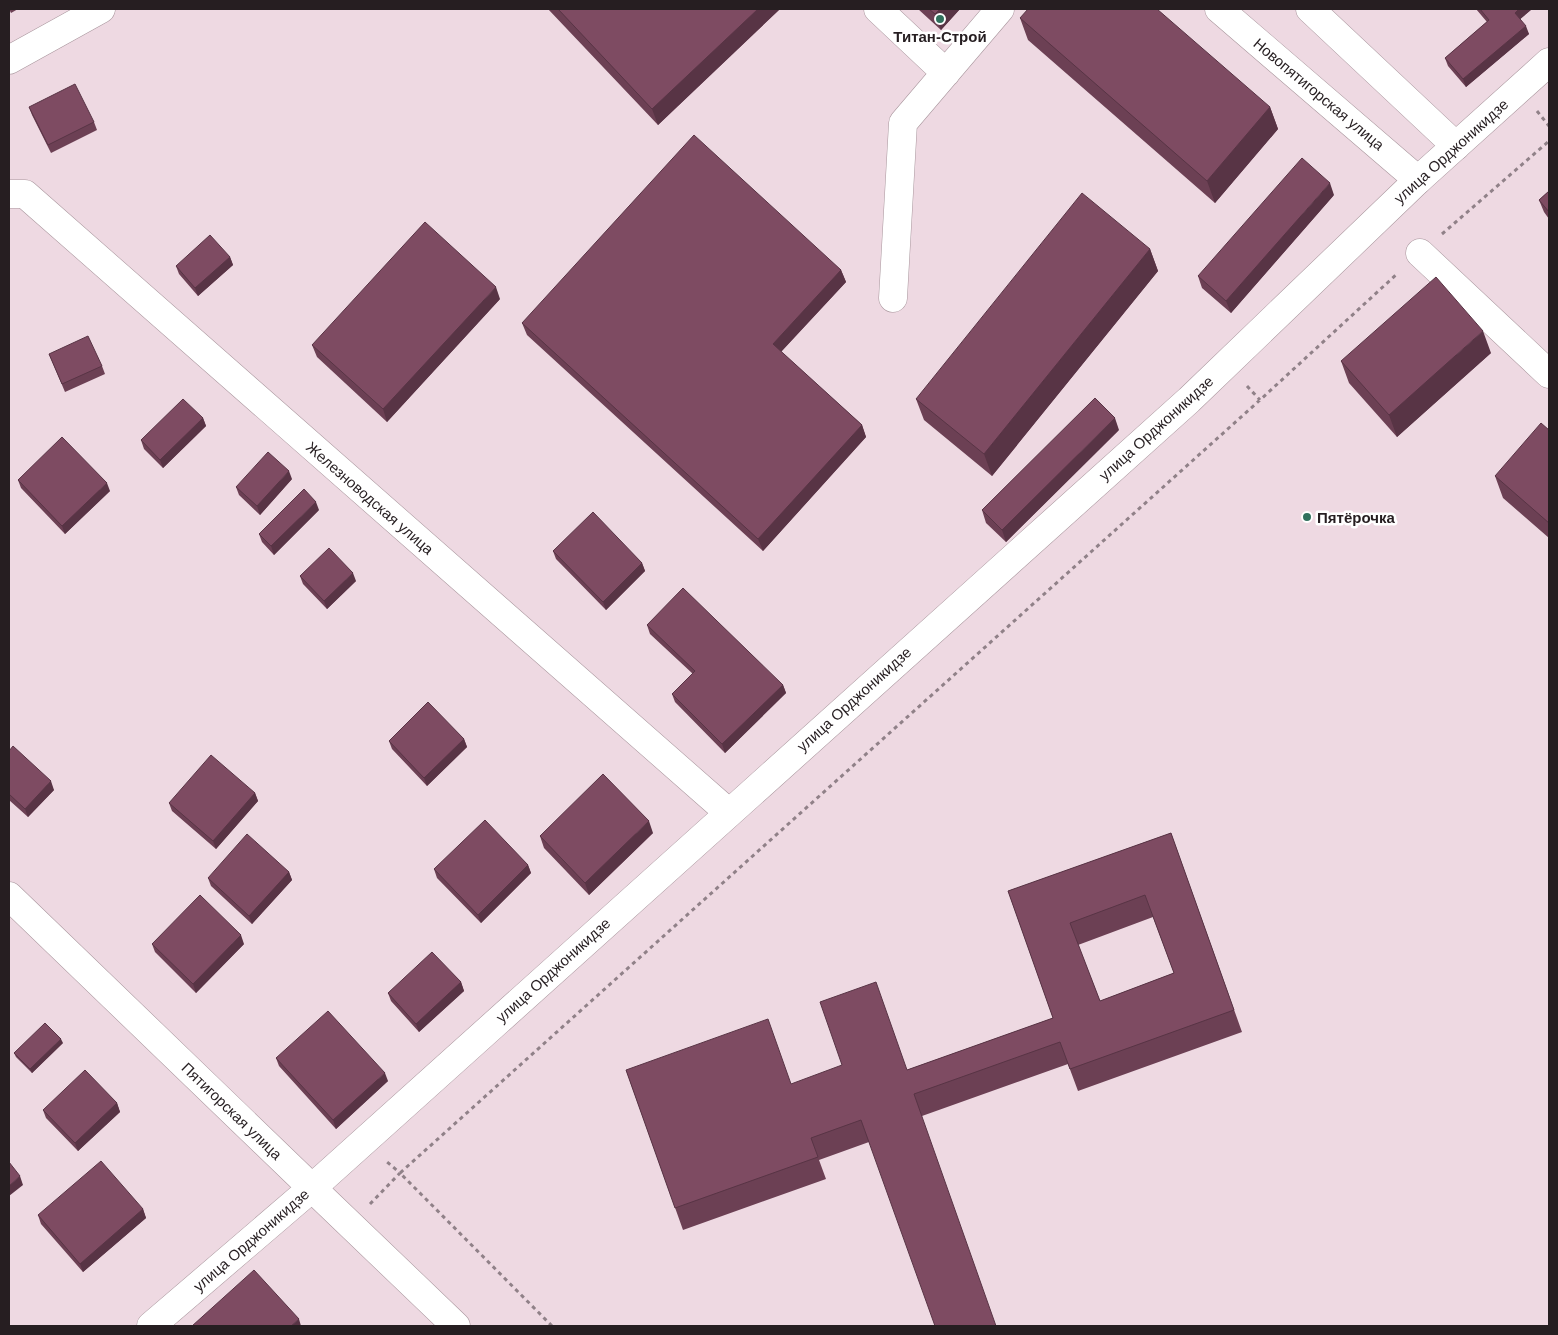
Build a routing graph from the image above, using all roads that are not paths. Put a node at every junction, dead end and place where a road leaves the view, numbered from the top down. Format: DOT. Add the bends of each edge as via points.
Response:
graph roads {
  1 [pos="101,9"];
  2 [pos="878,9"];
  3 [pos="1000,9"];
  4 [pos="1219,9"];
  5 [pos="1310,9"];
  6 [pos="9,60"];
  7 [pos="1549,62"];
  8 [pos="946,73"];
  9 [pos="1456,146"];
  10 [pos="1418,180"];
  11 [pos="9,194"];
  12 [pos="1420,253"];
  13 [pos="893,298"];
  14 [pos="1549,374"];
  15 [pos="728,812"];
  16 [pos="9,896"];
  17 [pos="312,1188"];
  18 [pos="152,1326"];
  19 [pos="456,1326"];
  1 -- 6 [label="main road"];
  2 -- 8 [label="main road"];
  3 -- 8 [label="main road"];
  4 -- 10 [label="main road, Новопятигорская улица"];
  5 -- 9 [label="main road"];
  7 -- 9 [label="main road, улица Орджоникидзе"];
  8 -- 13 [label="main road" via="903,123"];
  9 -- 10 [label="main road, улица Орджоникидзе"];
  10 -- 15 [label="main road, улица Орджоникидзе" via="1189,400"];
  11 -- 15 [label="main road, Железноводская улица" via="25,194"];
  12 -- 14 [label="main road"];
  15 -- 17 [label="main road, улица Орджоникидзе"];
  16 -- 17 [label="main road, Пятигорская улица"];
  17 -- 18 [label="main road, улица Орджоникидзе"];
  17 -- 19 [label="main road, Пятигорская улица"];
}
